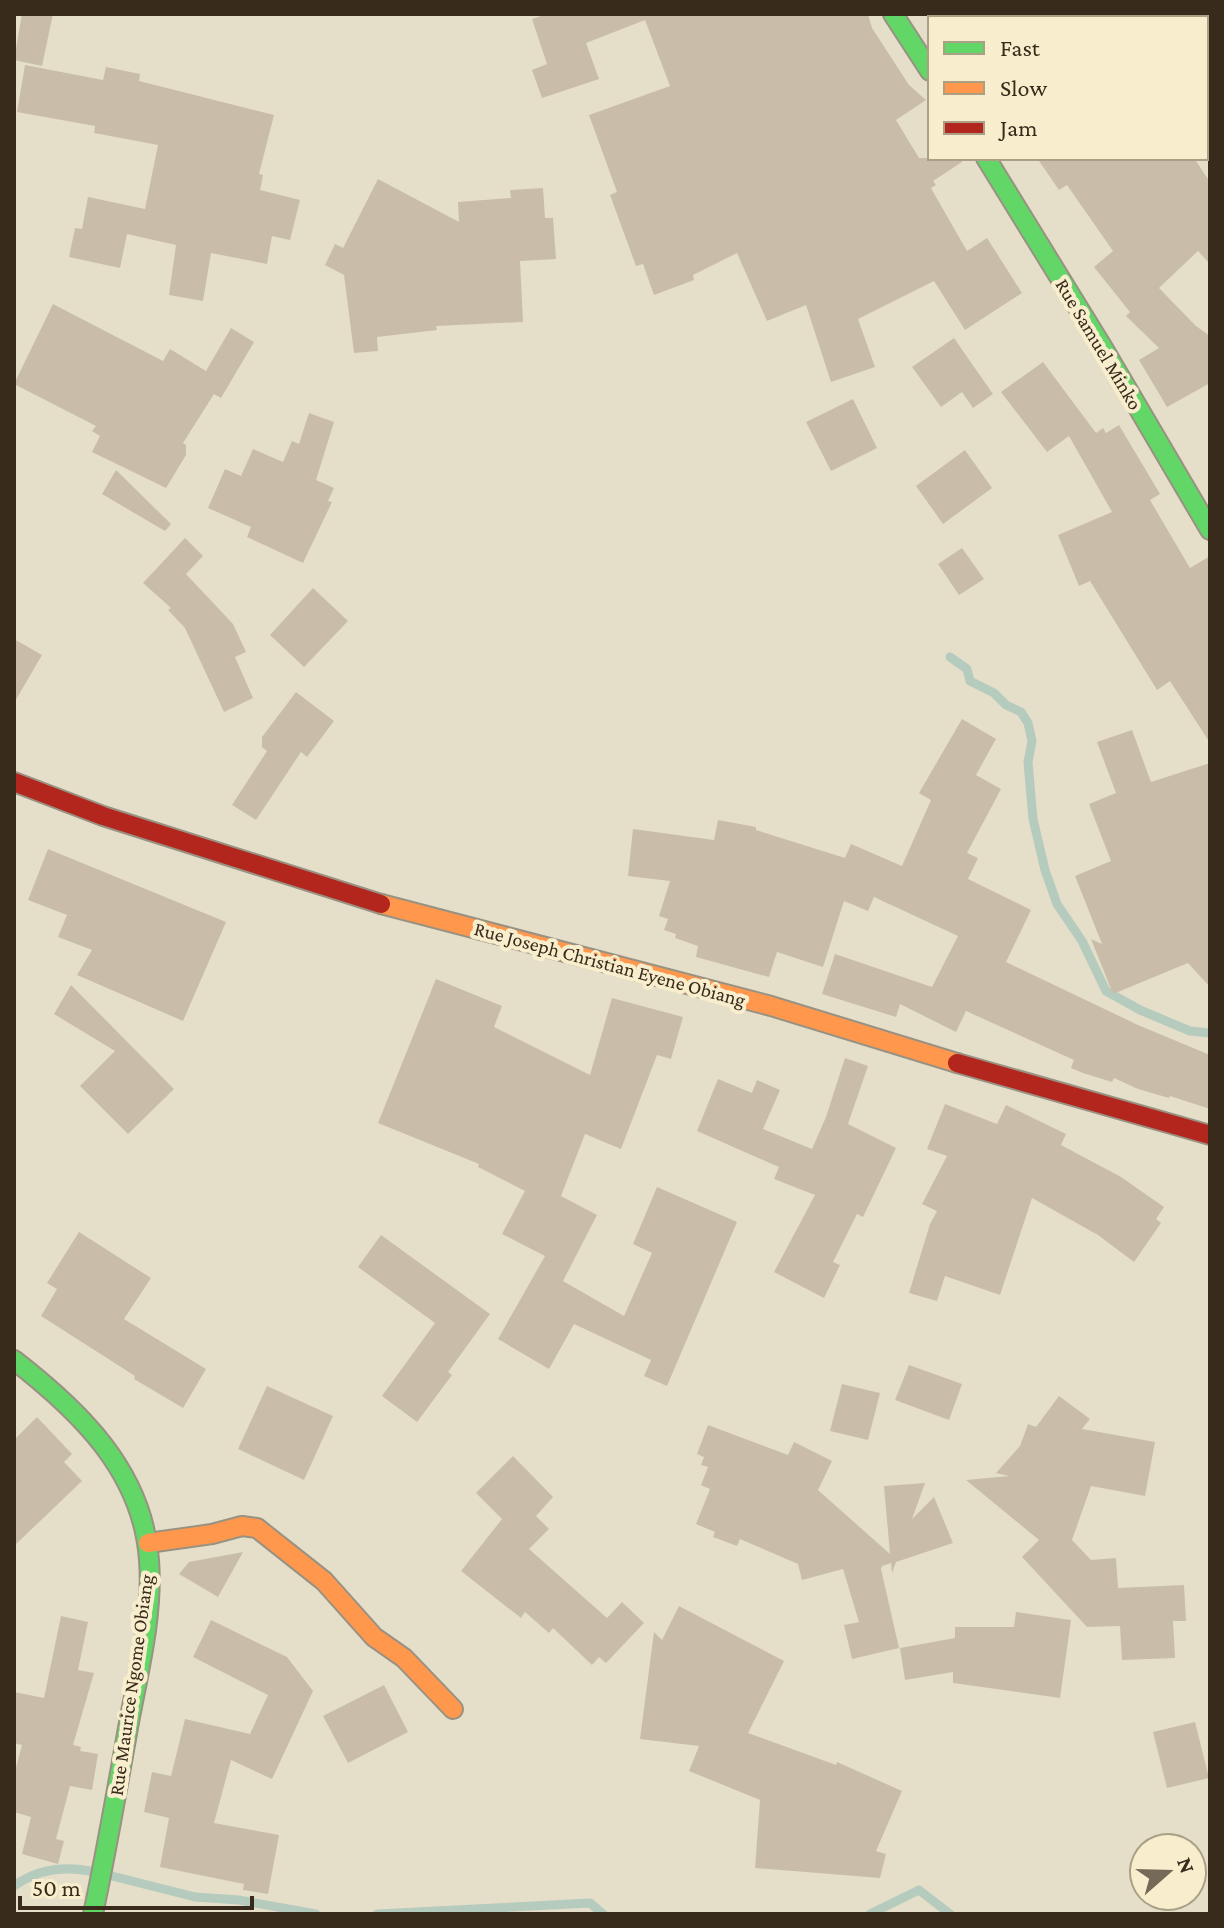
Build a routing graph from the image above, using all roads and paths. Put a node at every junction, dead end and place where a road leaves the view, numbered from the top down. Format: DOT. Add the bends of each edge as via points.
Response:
graph roads {
  1 [pos="893,14"];
  2 [pos="1207,14"];
  3 [pos="1210,20"];
  4 [pos="928,68"];
  5 [pos="987,160"];
  6 [pos="1210,530"];
  7 [pos="14,782"];
  8 [pos="1210,1135"];
  9 [pos="14,1360"];
  10 [pos="148,1543"];
  11 [pos="453,1709"];
  12 [pos="95,1905"];
  1 -- 4 [label="street"];
  2 -- 3 [label="street"];
  5 -- 6 [label="street, Rue Samuel Minko"];
  7 -- 8 [label="street, Rue Joseph Christian Eyene Obiang" via="360,899 771,1006"];
  9 -- 10 [label="street, Rue Maurice Ngome Obiang" via="75,1410 101,1441 139,1506"];
  10 -- 11 [label="street" via="242,1526 257,1528 324,1581 374,1637 404,1658"];
  10 -- 12 [label="street, Rue Maurice Ngome Obiang" via="143,1637"];
}
